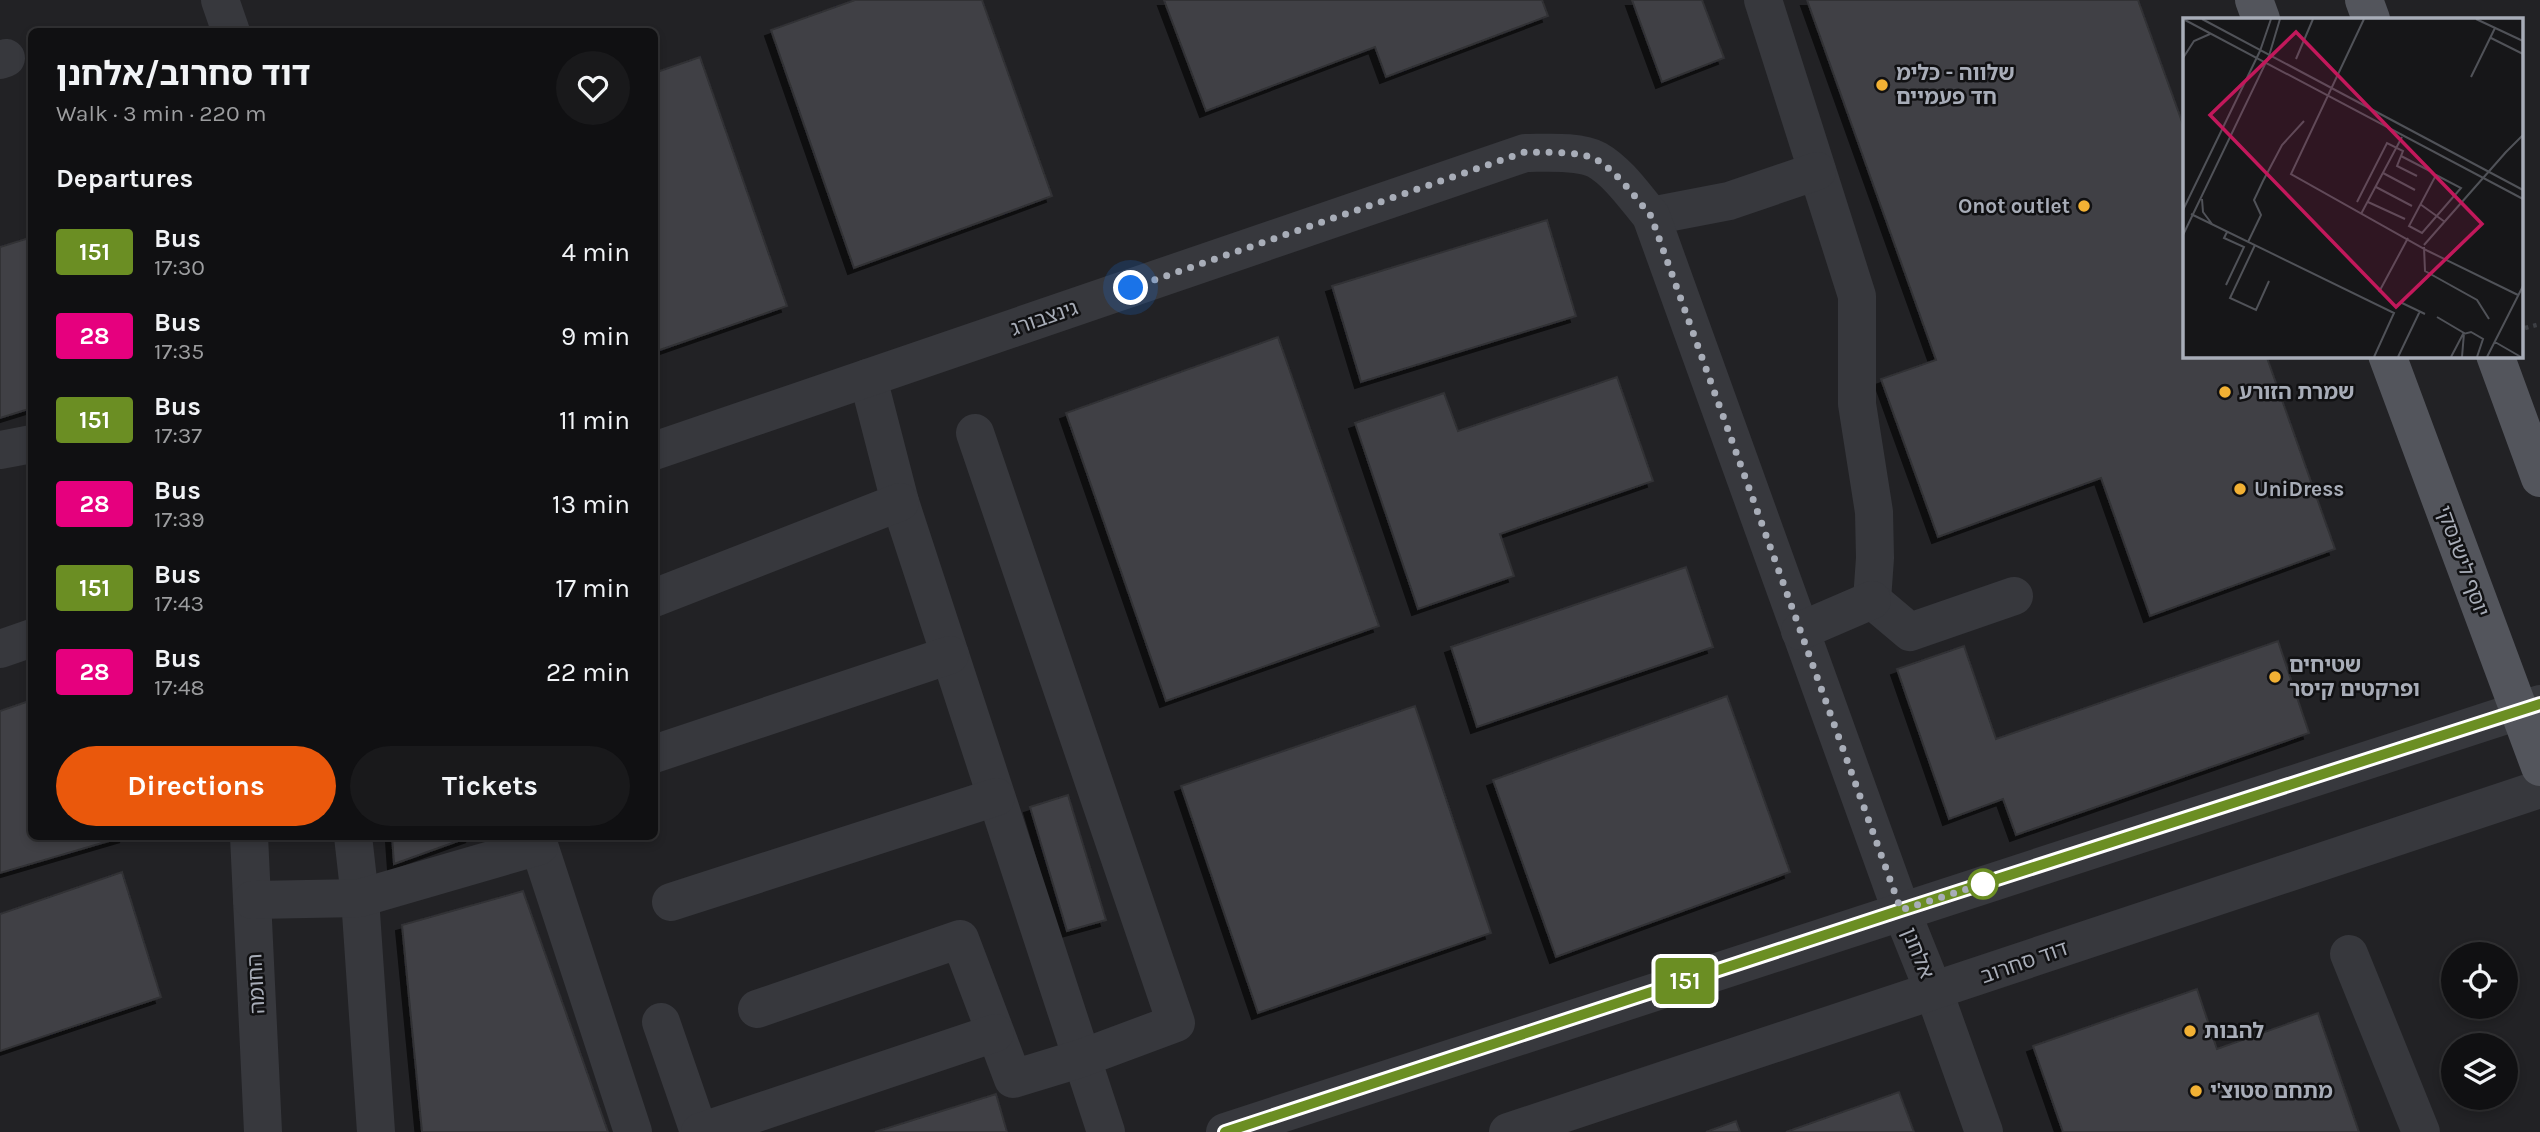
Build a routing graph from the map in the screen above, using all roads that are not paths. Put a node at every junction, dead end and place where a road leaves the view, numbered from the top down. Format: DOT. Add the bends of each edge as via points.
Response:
graph roads {
  1 [pos="220,0"];
  2 [pos="1763,0"];
  3 [pos="2254,0"];
  4 [pos="2364,0"];
  5 [pos="2261,18"];
  6 [pos="2371,18"];
  7 [pos="230,28"];
  8 [pos="1596,160"];
  9 [pos="1817,171"];
  10 [pos="1651,216"];
  11 [pos="2387,357"];
  12 [pos="2496,357"];
  13 [pos="868,378"];
  14 [pos="975,433"];
  15 [pos="28,445"];
  16 [pos="0,450"];
  17 [pos="658,451"];
  18 [pos="2540,478"];
  19 [pos="900,502"];
  20 [pos="658,595"];
  21 [pos="2014,596"];
  22 [pos="1871,600"];
  23 [pos="1800,631"];
  24 [pos="28,639"];
  25 [pos="0,649"];
  26 [pos="950,655"];
  27 [pos="2529,707"];
  28 [pos="658,753"];
  29 [pos="2540,767"];
  30 [pos="2540,789"];
  31 [pos="996,797"];
  32 [pos="249,840"];
  33 [pos="353,840"];
  34 [pos="538,841"];
  35 [pos="360,898"];
  36 [pos="252,900"];
  37 [pos="671,902"];
  38 [pos="1901,910"];
  39 [pos="2349,954"];
  40 [pos="1934,992"];
  41 [pos="757,1009"];
  42 [pos="661,1022"];
  43 [pos="995,1033"];
  44 [pos="1082,1058"];
  45 [pos="263,1132"];
  46 [pos="376,1132"];
  47 [pos="633,1132"];
  48 [pos="700,1132"];
  49 [pos="1106,1132"];
  50 [pos="1225,1132"];
  51 [pos="1508,1132"];
  52 [pos="1984,1132"];
  53 [pos="2421,1132"];
  1 -- 7 [label="street"];
  2 -- 9 [label="street"];
  3 -- 5 [label="main road"];
  4 -- 6 [label="main road"];
  8 -- 10 [label="street, אלחנן"];
  8 -- 13 [label="street, גינצבורג" via="1566,153 1525,152"];
  9 -- 10 [label="street" via="1729,201"];
  9 -- 22 [label="street" via="1857,296 1857,404 1874,512"];
  10 -- 23 [label="street, אלחנן"];
  11 -- 27 [label="main road, יוסף לישנסקי"];
  12 -- 18 [label="main road"];
  13 -- 17 [label="street, גינצבורג"];
  13 -- 19 [label="street"];
  14 -- 44 [label="street" via="1176,1023"];
  15 -- 16 [label="street"];
  19 -- 20 [label="street"];
  19 -- 26 [label="street"];
  21 -- 22 [label="street" via="1909,632"];
  22 -- 23 [label="street"];
  23 -- 38 [label="street, אלחנן"];
  24 -- 25 [label="street"];
  26 -- 28 [label="street"];
  26 -- 31 [label="street"];
  27 -- 29 [label="main road, יוסף לישנסקי"];
  27 -- 38 [label="street"];
  30 -- 40 [label="street, דוד סחרוב"];
  31 -- 37 [label="street"];
  31 -- 44 [label="street"];
  32 -- 36 [label="street, החומה"];
  33 -- 35 [label="street"];
  34 -- 35 [label="street"];
  34 -- 47 [label="street"];
  35 -- 36 [label="street"];
  35 -- 46 [label="street"];
  36 -- 45 [label="street, החומה"];
  38 -- 40 [label="street, אלחנן"];
  38 -- 50 [label="street"];
  39 -- 53 [label="street"];
  40 -- 51 [label="street, דוד סחרוב"];
  40 -- 52 [label="street, אלחנן"];
  41 -- 43 [label="street" via="960,939"];
  42 -- 48 [label="street"];
  43 -- 44 [label="street" via="1013,1079"];
  43 -- 48 [label="street"];
  44 -- 49 [label="street"];
}
